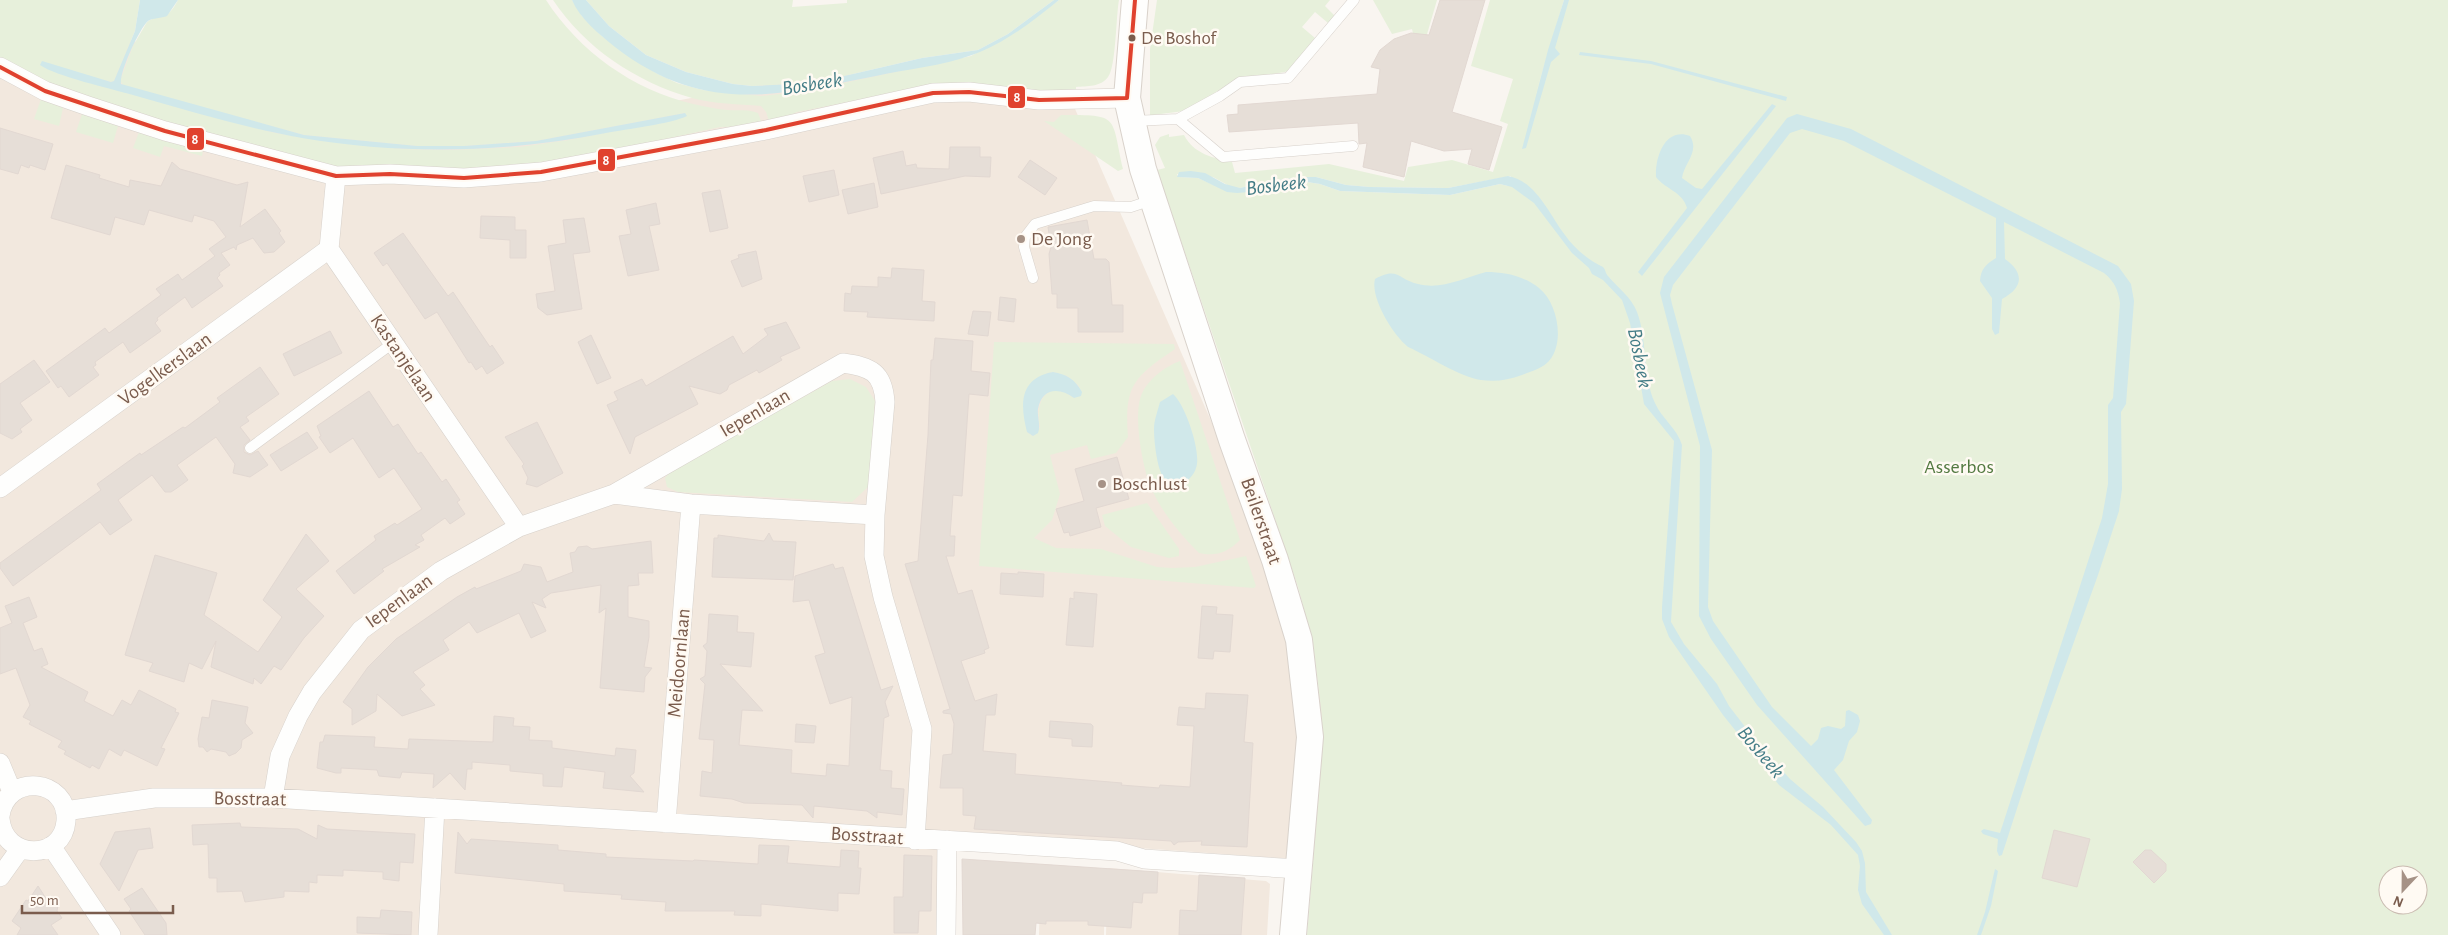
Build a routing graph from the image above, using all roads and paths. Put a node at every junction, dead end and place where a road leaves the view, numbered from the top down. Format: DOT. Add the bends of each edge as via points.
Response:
graph roads {
  1 [pos="1135,0"];
  2 [pos="1354,0"];
  3 [pos="0,67"];
  4 [pos="1129,109"];
  5 [pos="1178,119"];
  6 [pos="1352,146"];
  7 [pos="336,176"];
  8 [pos="1153,200"];
  9 [pos="329,249"];
  10 [pos="1033,278"];
  11 [pos="393,343"];
  12 [pos="250,448"];
  13 [pos="0,488"];
  14 [pos="614,494"];
  15 [pos="692,504"];
  16 [pos="875,515"];
  17 [pos="519,527"];
  18 [pos="0,764"];
  19 [pos="12,792"];
  20 [pos="273,798"];
  21 [pos="435,808"];
  22 [pos="65,811"];
  23 [pos="0,818"];
  24 [pos="666,823"];
  25 [pos="0,825"];
  26 [pos="915,840"];
  27 [pos="947,840"];
  28 [pos="51,846"];
  29 [pos="20,848"];
  30 [pos="1298,869"];
  31 [pos="0,877"];
  32 [pos="111,935"];
  33 [pos="428,935"];
  34 [pos="946,935"];
  35 [pos="1293,935"];
  1 -- 4 [label="street, Beilerstraat"];
  2 -- 5 [label="lane" via="1288,78 1240,82"];
  3 -- 7 [label="street" via="45,91 165,131"];
  4 -- 5 [label="lane"];
  4 -- 7 [label="street" via="969,92 933,93 766,130 541,172 464,178 390,174"];
  4 -- 8 [label="street, Beilerstraat"];
  5 -- 6 [label="lane" via="1223,157"];
  7 -- 9 [label="street"];
  8 -- 10 [label="lane" via="1131,207 1094,206 1035,224 1025,237 1024,247"];
  8 -- 30 [label="street, Beilerstraat" via="1299,640 1310,737"];
  9 -- 11 [label="street, Kastanjelaan"];
  9 -- 13 [label="street, Vogelkerslaan"];
  11 -- 12 [label="lane"];
  11 -- 17 [label="street, Kastanjelaan"];
  14 -- 15 [label="street, Iepenlaan"];
  14 -- 16 [label="street, Iepenlaan" via="843,363 874,372 884,384"];
  14 -- 17 [label="street, Iepenlaan"];
  15 -- 16 [label="street, Iepenlaan"];
  15 -- 24 [label="street, Meidoornlaan"];
  16 -- 26 [label="street" via="874,556 922,730"];
  17 -- 20 [label="street, Iepenlaan" via="441,571 361,630 312,692 298,716 280,756"];
  18 -- 19 [label="street"];
  19 -- 22 [label="street" via="26,786 40,786 59,798"];
  19 -- 23 [label="street" via="3,804"];
  20 -- 21 [label="street, Bosstraat"];
  20 -- 22 [label="street, Bosstraat" via="154,798"];
  21 -- 24 [label="street, Bosstraat"];
  21 -- 33 [label="street"];
  22 -- 28 [label="street" via="64,831"];
  23 -- 25 [label="street"];
  24 -- 26 [label="street, Bosstraat"];
  25 -- 29 [label="street" via="7,839"];
  26 -- 27 [label="street, Bosstraat"];
  27 -- 30 [label="street, Bosstraat" via="1117,851 1144,859"];
  27 -- 34 [label="street"];
  28 -- 29 [label="street" via="36,852"];
  28 -- 32 [label="street"];
  29 -- 31 [label="street"];
  30 -- 35 [label="street, Beilerstraat"];
}
